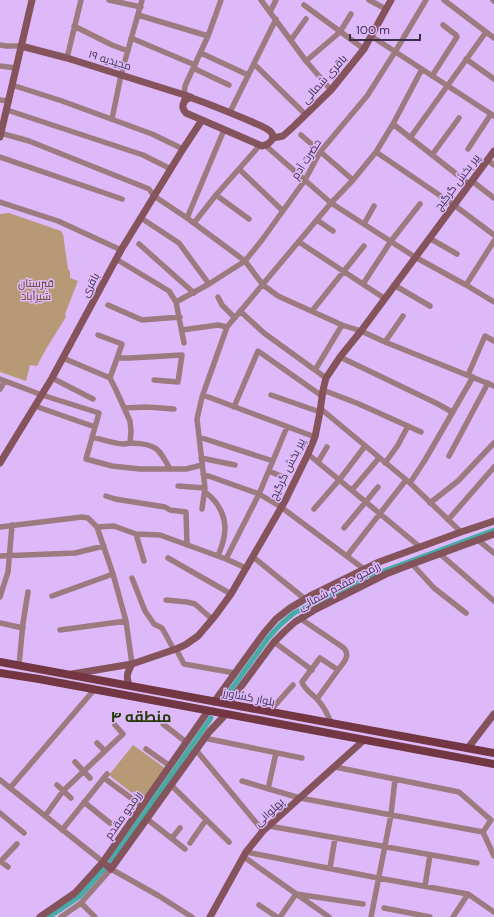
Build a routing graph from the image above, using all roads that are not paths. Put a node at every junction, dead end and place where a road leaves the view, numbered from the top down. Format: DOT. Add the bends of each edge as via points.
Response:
graph roads {
  1 [pos="32,0"];
  2 [pos="81,0"];
  3 [pos="109,0"];
  4 [pos="142,0"];
  5 [pos="221,0"];
  6 [pos="262,0"];
  7 [pos="276,0"];
  8 [pos="369,0"];
  9 [pos="390,0"];
  10 [pos="426,0"];
  11 [pos="444,0"];
  12 [pos="304,5"];
  13 [pos="141,7"];
  14 [pos="386,9"];
  15 [pos="270,12"];
  16 [pos="350,14"];
  17 [pos="138,15"];
  18 [pos="276,19"];
  19 [pos="306,19"];
  20 [pos="442,25"];
  21 [pos="74,26"];
  22 [pos="340,32"];
  23 [pos="486,32"];
  24 [pos="208,36"];
  25 [pos="371,36"];
  26 [pos="131,38"];
  27 [pos="494,38"];
  28 [pos="291,40"];
  29 [pos="0,45"];
  30 [pos="21,46"];
  31 [pos="364,49"];
  32 [pos="128,51"];
  33 [pos="201,52"];
  34 [pos="395,52"];
  35 [pos="67,58"];
  36 [pos="466,59"];
  37 [pos="306,60"];
  38 [pos="254,64"];
  39 [pos="0,66"];
  40 [pos="194,66"];
  41 [pos="16,68"];
  42 [pos="422,69"];
  43 [pos="121,75"];
  44 [pos="248,75"];
  45 [pos="432,76"];
  46 [pos="494,78"];
  47 [pos="12,85"];
  48 [pos="228,85"];
  49 [pos="447,86"];
  50 [pos="331,90"];
  51 [pos="184,98"];
  52 [pos="0,100"];
  53 [pos="9,101"];
  54 [pos="7,110"];
  55 [pos="302,111"];
  56 [pos="230,112"];
  57 [pos="493,115"];
  58 [pos="459,118"];
  59 [pos="112,120"];
  60 [pos="202,120"];
  61 [pos="393,124"];
  62 [pos="224,130"];
  63 [pos="0,135"];
  64 [pos="301,135"];
  65 [pos="273,138"];
  66 [pos="410,138"];
  67 [pos="263,145"];
  68 [pos="183,149"];
  69 [pos="468,149"];
  70 [pos="494,151"];
  71 [pos="320,152"];
  72 [pos="376,152"];
  73 [pos="432,155"];
  74 [pos="0,157"];
  75 [pos="487,160"];
  76 [pos="494,164"];
  77 [pos="170,169"];
  78 [pos="239,169"];
  79 [pos="305,180"];
  80 [pos="353,180"];
  81 [pos="470,182"];
  82 [pos="216,195"];
  83 [pos="154,196"];
  84 [pos="494,198"];
  85 [pos="122,199"];
  86 [pos="0,202"];
  87 [pos="331,203"];
  88 [pos="420,204"];
  89 [pos="454,205"];
  90 [pos="374,206"];
  91 [pos="283,212"];
  92 [pos="141,218"];
  93 [pos="187,218"];
  94 [pos="249,219"];
  95 [pos="316,220"];
  96 [pos="194,223"];
  97 [pos="364,224"];
  98 [pos="333,231"];
  99 [pos="494,235"];
  100 [pos="430,238"];
  101 [pos="391,241"];
  102 [pos="494,241"];
  103 [pos="299,242"];
  104 [pos="140,244"];
  105 [pos="364,246"];
  106 [pos="121,250"];
  107 [pos="457,254"];
  108 [pos="415,257"];
  109 [pos="116,259"];
  110 [pos="245,261"];
  111 [pos="344,271"];
  112 [pos="209,284"];
  113 [pos="363,284"];
  114 [pos="263,285"];
  115 [pos="394,285"];
  116 [pos="466,285"];
  117 [pos="194,293"];
  118 [pos="218,297"];
  119 [pos="384,298"];
  120 [pos="176,302"];
  121 [pos="494,302"];
  122 [pos="108,305"];
  123 [pos="430,306"];
  124 [pos="240,311"];
  125 [pos="312,311"];
  126 [pos="403,316"];
  127 [pos="180,317"];
  128 [pos="234,318"];
  129 [pos="342,325"];
  130 [pos="227,327"];
  131 [pos="182,330"];
  132 [pos="361,330"];
  133 [pos="98,335"];
  134 [pos="494,341"];
  135 [pos="385,342"];
  136 [pos="184,343"];
  137 [pos="340,357"];
  138 [pos="63,358"];
  139 [pos="117,358"];
  140 [pos="315,370"];
  141 [pos="470,376"];
  142 [pos="52,378"];
  143 [pos="110,378"];
  144 [pos="326,378"];
  145 [pos="3,380"];
  146 [pos="154,380"];
  147 [pos="488,383"];
  148 [pos="494,386"];
  149 [pos="0,390"];
  150 [pos="323,393"];
  151 [pos="42,395"];
  152 [pos="203,395"];
  153 [pos="271,395"];
  154 [pos="93,399"];
  155 [pos="35,406"];
  156 [pos="234,407"];
  157 [pos="124,408"];
  158 [pos="174,409"];
  159 [pos="320,410"];
  160 [pos="452,412"];
  161 [pos="408,426"];
  162 [pos="286,427"];
  163 [pos="95,428"];
  164 [pos="421,432"];
  165 [pos="92,437"];
  166 [pos="199,437"];
  167 [pos="315,437"];
  168 [pos="130,443"];
  169 [pos="494,443"];
  170 [pos="365,446"];
  171 [pos="327,447"];
  172 [pos="308,454"];
  173 [pos="449,456"];
  174 [pos="201,458"];
  175 [pos="379,458"];
  176 [pos="273,461"];
  177 [pos="318,462"];
  178 [pos="0,463"];
  179 [pos="385,463"];
  180 [pos="202,465"];
  181 [pos="235,465"];
  182 [pos="494,467"];
  183 [pos="170,469"];
  184 [pos="269,471"];
  185 [pos="203,474"];
  186 [pos="283,477"];
  187 [pos="340,479"];
  188 [pos="408,482"];
  189 [pos="178,486"];
  190 [pos="378,487"];
  191 [pos="205,490"];
  192 [pos="352,490"];
  193 [pos="259,494"];
  194 [pos="106,496"];
  195 [pos="366,501"];
  196 [pos="430,503"];
  197 [pos="281,507"];
  198 [pos="202,509"];
  199 [pos="314,509"];
  200 [pos="380,512"];
  201 [pos="448,520"];
  202 [pos="494,521"];
  203 [pos="12,526"];
  204 [pos="0,527"];
  205 [pos="97,527"];
  206 [pos="344,528"];
  207 [pos="461,532"];
  208 [pos="136,534"];
  209 [pos="494,534"];
  210 [pos="478,540"];
  211 [pos="187,545"];
  212 [pos="104,546"];
  213 [pos="420,547"];
  214 [pos="494,553"];
  215 [pos="440,554"];
  216 [pos="10,555"];
  217 [pos="0,556"];
  218 [pos="218,556"];
  219 [pos="347,556"];
  220 [pos="252,557"];
  221 [pos="168,558"];
  222 [pos="226,559"];
  223 [pos="144,561"];
  224 [pos="412,564"];
  225 [pos="246,568"];
  226 [pos="364,569"];
  227 [pos="113,574"];
  228 [pos="132,578"];
  229 [pos="2,588"];
  230 [pos="28,592"];
  231 [pos="232,594"];
  232 [pos="52,596"];
  233 [pos="0,597"];
  234 [pos="305,599"];
  235 [pos="166,600"];
  236 [pos="494,601"];
  237 [pos="466,613"];
  238 [pos="301,618"];
  239 [pos="212,619"];
  240 [pos="126,621"];
  241 [pos="0,623"];
  242 [pos="23,628"];
  243 [pos="60,630"];
  244 [pos="274,642"];
  245 [pos="175,649"];
  246 [pos="0,662"];
  247 [pos="132,664"];
  248 [pos="19,665"];
  249 [pos="312,670"];
  250 [pos="338,670"];
  251 [pos="0,673"];
  252 [pos="235,673"];
  253 [pos="68,674"];
  254 [pos="293,685"];
  255 [pos="129,686"];
  256 [pos="94,690"];
  257 [pos="317,699"];
  258 [pos="214,702"];
  259 [pos="228,704"];
  260 [pos="208,711"];
  261 [pos="269,712"];
  262 [pos="226,714"];
  263 [pos="494,714"];
  264 [pos="267,722"];
  265 [pos="163,724"];
  266 [pos="331,724"];
  267 [pos="115,725"];
  268 [pos="204,738"];
  269 [pos="364,740"];
  270 [pos="186,742"];
  271 [pos="96,743"];
  272 [pos="468,748"];
  273 [pos="146,749"];
  274 [pos="196,750"];
  275 [pos="105,751"];
  276 [pos="276,753"];
  277 [pos="494,753"];
  278 [pos="302,758"];
  279 [pos="75,762"];
  280 [pos="494,764"];
  281 [pos="170,766"];
  282 [pos="335,766"];
  283 [pos="84,771"];
  284 [pos="90,778"];
  285 [pos="395,779"];
  286 [pos="0,780"];
  287 [pos="242,781"];
  288 [pos="57,785"];
  289 [pos="171,785"];
  290 [pos="10,788"];
  291 [pos="268,788"];
  292 [pos="63,791"];
  293 [pos="71,798"];
  294 [pos="300,798"];
  295 [pos="84,802"];
  296 [pos="142,806"];
  297 [pos="0,813"];
  298 [pos="391,815"];
  299 [pos="44,816"];
  300 [pos="147,819"];
  301 [pos="206,820"];
  302 [pos="110,823"];
  303 [pos="269,826"];
  304 [pos="180,828"];
  305 [pos="62,830"];
  306 [pos="263,831"];
  307 [pos="483,832"];
  308 [pos="24,833"];
  309 [pos="172,838"];
  310 [pos="335,838"];
  311 [pos="229,842"];
  312 [pos="17,844"];
  313 [pos="190,844"];
  314 [pos="384,846"];
  315 [pos="185,849"];
  316 [pos="245,855"];
  317 [pos="430,855"];
  318 [pos="494,856"];
  319 [pos="0,861"];
  320 [pos="103,862"];
  321 [pos="477,863"];
  322 [pos="8,867"];
  323 [pos="330,868"];
  324 [pos="111,869"];
  325 [pos="378,878"];
  326 [pos="425,886"];
  327 [pos="296,894"];
  328 [pos="468,894"];
  329 [pos="81,903"];
  330 [pos="363,904"];
  331 [pos="259,905"];
  332 [pos="384,908"];
  333 [pos="494,912"];
  334 [pos="40,917"];
  335 [pos="61,917"];
  336 [pos="95,917"];
  337 [pos="192,917"];
  338 [pos="210,917"];
  339 [pos="277,917"];
  340 [pos="280,917"];
  341 [pos="329,917"];
  342 [pos="371,917"];
  343 [pos="430,917"];
  344 [pos="453,917"];
  1 -- 30 [label="street"];
  2 -- 21 [label="street"];
  3 -- 13 [label="street"];
  4 -- 13 [label="street"];
  5 -- 24 [label="street"];
  6 -- 15 [label="street"];
  7 -- 15 [label="street"];
  8 -- 14 [label="street"];
  9 -- 14 [label="street, باقری شمالی"];
  10 -- 34 [label="street, حضرت آدم"];
  11 -- 23 [label="street"];
  12 -- 22 [label="street"];
  13 -- 17 [label="street"];
  14 -- 25 [label="street, باقری شمالی"];
  15 -- 18 [label="street"];
  16 -- 22 [label="street"];
  17 -- 24 [label="street"];
  17 -- 26 [label="street"];
  18 -- 28 [label="street"];
  18 -- 38 [label="street"];
  19 -- 28 [label="street"];
  20 -- 45 [label="street" via="457,38"];
  21 -- 32 [label="street"];
  21 -- 35 [label="street"];
  22 -- 31 [label="street"];
  22 -- 37 [label="street"];
  23 -- 27 [label="street"];
  23 -- 36 [label="street"];
  24 -- 33 [label="street"];
  25 -- 31 [label="street, باقری شمالی"];
  25 -- 34 [label="street"];
  26 -- 32 [label="street"];
  26 -- 40 [label="street"];
  28 -- 37 [label="street"];
  29 -- 30 [label="street"];
  30 -- 35 [label="street, مجیدیه ۱۹"];
  30 -- 41 [label="street"];
  31 -- 50 [label="street, باقری شمالی"];
  32 -- 43 [label="street"];
  33 -- 40 [label="street"];
  33 -- 44 [label="street"];
  34 -- 42 [label="street"];
  34 -- 71 [label="street, حضرت آدم" via="367,96"];
  35 -- 43 [label="street, مجیدیه ۱۹"];
  36 -- 46 [label="street"];
  36 -- 49 [label="street"];
  37 -- 50 [label="street"];
  38 -- 44 [label="street"];
  38 -- 55 [label="street"];
  39 -- 41 [label="street"];
  40 -- 48 [label="street"];
  40 -- 51 [label="street" via="185,86"];
  41 -- 47 [label="street"];
  42 -- 45 [label="street"];
  42 -- 61 [label="street"];
  43 -- 51 [label="street, مجیدیه ۱۹"];
  43 -- 59 [label="street"];
  44 -- 56 [label="street"];
  45 -- 49 [label="street"];
  47 -- 53 [label="street"];
  47 -- 59 [label="street"];
  49 -- 57 [label="street"];
  49 -- 66 [label="street"];
  50 -- 65 [label="street, باقری شمالی" via="293,127 282,136"];
  51 -- 56 [label="street" via="192,98"];
  51 -- 60 [label="street" via="184,111"];
  52 -- 53 [label="street"];
  53 -- 54 [label="street"];
  54 -- 63 [label="street"];
  54 -- 77 [label="street" via="143,155"];
  56 -- 65 [label="street" via="263,127 271,132"];
  57 -- 69 [label="street"];
  58 -- 73 [label="street"];
  59 -- 68 [label="street" via="152,134"];
  60 -- 62 [label="street"];
  60 -- 68 [label="street, باقری"];
  61 -- 66 [label="street"];
  61 -- 72 [label="street"];
  62 -- 67 [label="street"];
  62 -- 93 [label="street"];
  63 -- 83 [label="street" via="29,141 148,189"];
  64 -- 71 [label="street"];
  65 -- 67 [label="street" via="270,143"];
  66 -- 73 [label="street"];
  67 -- 78 [label="street"];
  67 -- 79 [label="street"];
  68 -- 77 [label="street, باقری"];
  70 -- 75 [label="street, پیر بخش گرگیج"];
  71 -- 79 [label="street, حضرت آدم"];
  71 -- 80 [label="street"];
  72 -- 80 [label="street"];
  72 -- 89 [label="street"];
  73 -- 81 [label="street"];
  74 -- 85 [label="street"];
  75 -- 76 [label="street"];
  75 -- 81 [label="street, پیر بخش گرگیج"];
  77 -- 83 [label="street, باقری"];
  78 -- 82 [label="street"];
  78 -- 91 [label="street"];
  79 -- 87 [label="street"];
  79 -- 91 [label="street, حضرت آدم"];
  80 -- 87 [label="street"];
  81 -- 84 [label="street"];
  81 -- 89 [label="street, پیر بخش گرگیج"];
  82 -- 94 [label="street"];
  82 -- 96 [label="street"];
  83 -- 92 [label="street, باقری"];
  83 -- 93 [label="street"];
  86 -- 106 [label="street" via="58,221"];
  87 -- 95 [label="street"];
  87 -- 97 [label="street"];
  88 -- 101 [label="street"];
  89 -- 99 [label="street"];
  89 -- 100 [label="street, پیر بخش گرگیج"];
  90 -- 97 [label="street"];
  91 -- 110 [label="street, حضرت آدم"];
  92 -- 106 [label="street, باقری"];
  92 -- 112 [label="street" via="179,243"];
  93 -- 96 [label="street"];
  95 -- 98 [label="street"];
  95 -- 103 [label="street"];
  96 -- 110 [label="street"];
  97 -- 101 [label="street"];
  100 -- 107 [label="street"];
  100 -- 108 [label="street, پیر بخش گرگیج"];
  101 -- 108 [label="street"];
  101 -- 113 [label="street"];
  102 -- 116 [label="street"];
  103 -- 111 [label="street"];
  103 -- 114 [label="street"];
  104 -- 117 [label="street"];
  105 -- 111 [label="street"];
  106 -- 109 [label="street, باقری"];
  108 -- 115 [label="street, پیر بخش گرگیج"];
  108 -- 116 [label="street"];
  109 -- 120 [label="street" via="169,291"];
  109 -- 138 [label="street, باقری"];
  110 -- 112 [label="street, حضرت آدم"];
  110 -- 114 [label="street"];
  111 -- 113 [label="street"];
  111 -- 125 [label="street"];
  112 -- 117 [label="street, حضرت آدم"];
  113 -- 119 [label="street"];
  114 -- 124 [label="street"];
  114 -- 125 [label="street" via="278,296"];
  115 -- 119 [label="street, پیر بخش گرگیج"];
  115 -- 123 [label="street"];
  116 -- 121 [label="street"];
  117 -- 120 [label="street, حضرت آدم"];
  118 -- 128 [label="street"];
  119 -- 132 [label="street, پیر بخش گرگیج"];
  120 -- 127 [label="street"];
  122 -- 127 [label="street" via="142,320"];
  124 -- 128 [label="street"];
  124 -- 140 [label="street" via="264,333"];
  125 -- 129 [label="street"];
  126 -- 135 [label="street"];
  127 -- 131 [label="street"];
  128 -- 130 [label="street"];
  129 -- 132 [label="street"];
  129 -- 140 [label="street"];
  130 -- 131 [label="street" via="218,325"];
  130 -- 152 [label="street"];
  131 -- 136 [label="street"];
  132 -- 135 [label="street"];
  132 -- 137 [label="street, پیر بخش گرگیج"];
  133 -- 139 [label="street" via="122,344"];
  134 -- 141 [label="street" via="485,336"];
  135 -- 141 [label="street"];
  137 -- 144 [label="street, پیر بخش گرگیج"];
  137 -- 160 [label="street"];
  138 -- 142 [label="street, باقری"];
  138 -- 143 [label="street"];
  139 -- 143 [label="street"];
  139 -- 146 [label="street" via="182,355 178,382"];
  140 -- 144 [label="street"];
  141 -- 147 [label="street"];
  141 -- 160 [label="street"];
  142 -- 151 [label="street, باقری"];
  142 -- 154 [label="street"];
  143 -- 157 [label="street"];
  144 -- 150 [label="street, پیر بخش گرگیج"];
  145 -- 149 [label="street"];
  145 -- 151 [label="street"];
  147 -- 148 [label="street"];
  147 -- 173 [label="street"];
  150 -- 156 [label="street" via="258,351"];
  150 -- 159 [label="street, پیر بخش گرگیج"];
  150 -- 161 [label="street" via="359,404"];
  151 -- 155 [label="street, باقری"];
  151 -- 163 [label="street" via="99,413"];
  152 -- 156 [label="street"];
  152 -- 166 [label="street" via="197,419"];
  153 -- 159 [label="street"];
  155 -- 163 [label="street"];
  155 -- 178 [label="street, باقری"];
  156 -- 162 [label="street"];
  157 -- 158 [label="street"];
  157 -- 168 [label="street" via="130,421"];
  159 -- 167 [label="street, پیر بخش گرگیج"];
  159 -- 170 [label="street"];
  160 -- 188 [label="street" via="425,460"];
  161 -- 164 [label="street"];
  161 -- 179 [label="street"];
  162 -- 167 [label="street"];
  162 -- 176 [label="street"];
  163 -- 165 [label="street"];
  165 -- 168 [label="street" via="123,444"];
  165 -- 183 [label="street" via="86,459 112,466"];
  166 -- 174 [label="street"];
  166 -- 176 [label="street"];
  167 -- 172 [label="street, پیر بخش گرگیج"];
  168 -- 183 [label="street" via="155,447"];
  169 -- 196 [label="street" via="458,482"];
  170 -- 175 [label="street"];
  170 -- 187 [label="street"];
  171 -- 177 [label="street"];
  172 -- 177 [label="street"];
  172 -- 197 [label="street, پیر بخش گرگیج"];
  174 -- 180 [label="street"];
  174 -- 181 [label="street"];
  175 -- 179 [label="street"];
  175 -- 192 [label="street"];
  176 -- 184 [label="street"];
  177 -- 187 [label="street"];
  179 -- 188 [label="street"];
  180 -- 183 [label="street"];
  180 -- 185 [label="street"];
  182 -- 201 [label="street"];
  184 -- 186 [label="street"];
  184 -- 193 [label="street"];
  185 -- 191 [label="street"];
  185 -- 193 [label="street"];
  187 -- 192 [label="street"];
  187 -- 199 [label="street"];
  188 -- 196 [label="street"];
  188 -- 200 [label="street"];
  189 -- 191 [label="street"];
  190 -- 195 [label="street"];
  191 -- 198 [label="street"];
  191 -- 218 [label="street" via="219,505 223,515 225,530"];
  192 -- 195 [label="street"];
  193 -- 197 [label="street"];
  193 -- 222 [label="street"];
  194 -- 211 [label="street" via="186,512"];
  195 -- 200 [label="street"];
  195 -- 206 [label="street"];
  196 -- 201 [label="street"];
  197 -- 219 [label="street"];
  197 -- 220 [label="street, پیر بخش گرگیج"];
  200 -- 213 [label="street"];
  200 -- 219 [label="street"];
  201 -- 207 [label="street"];
  202 -- 207 [label="street"];
  203 -- 204 [label="street"];
  203 -- 205 [label="street" via="82,517 88,518"];
  203 -- 216 [label="street"];
  205 -- 208 [label="street" via="114,526"];
  205 -- 212 [label="street"];
  207 -- 213 [label="street"];
  208 -- 211 [label="street" via="160,535"];
  208 -- 223 [label="street"];
  209 -- 210 [label="street, رزمجو مقدم شمالی"];
  210 -- 214 [label="street"];
  210 -- 215 [label="street, رزمجو مقدم شمالی"];
  211 -- 218 [label="street"];
  212 -- 216 [label="street" via="75,553"];
  212 -- 227 [label="street"];
  213 -- 226 [label="street"];
  215 -- 224 [label="street, رزمجو مقدم شمالی"];
  215 -- 236 [label="street"];
  216 -- 217 [label="street"];
  216 -- 229 [label="street" via="8,572"];
  218 -- 222 [label="street"];
  219 -- 226 [label="street"];
  220 -- 225 [label="street, پیر بخش گرگیج"];
  220 -- 234 [label="street"];
  221 -- 231 [label="street"];
  222 -- 225 [label="street"];
  224 -- 237 [label="street" via="434,588"];
  224 -- 238 [label="street, رزمجو مقدم شمالی" via="386,574"];
  225 -- 231 [label="street, پیر بخش گرگیج"];
  226 -- 234 [label="street"];
  227 -- 232 [label="street"];
  227 -- 240 [label="street"];
  228 -- 245 [label="street" via="145,611 154,624 162,628"];
  229 -- 233 [label="street"];
  230 -- 242 [label="street"];
  231 -- 239 [label="street, پیر بخش گرگیج"];
  234 -- 252 [label="street" via="276,619"];
  235 -- 239 [label="street" via="195,604"];
  238 -- 244 [label="street, رزمجو مقدم شمالی"];
  238 -- 250 [label="street" via="347,651"];
  239 -- 245 [label="street, پیر بخش گرگیج" via="198,636"];
  240 -- 243 [label="street"];
  240 -- 247 [label="street"];
  241 -- 242 [label="street"];
  242 -- 248 [label="street"];
  244 -- 249 [label="street"];
  244 -- 259 [label="street, رزمجو مقدم شمالی"];
  245 -- 247 [label="street, پیر بخش گرگیج"];
  245 -- 252 [label="street" via="184,664"];
  246 -- 248 [label="main road, بلوار کشاورز"];
  247 -- 253 [label="street, پیر بخش گرگیج"];
  247 -- 255 [label="street" via="128,672"];
  248 -- 253 [label="main road, بلوار کشاورز"];
  249 -- 250 [label="street" via="320,658"];
  249 -- 257 [label="street" via="302,682"];
  250 -- 257 [label="street"];
  251 -- 256 [label="main road, بلوار کشاورز"];
  252 -- 258 [label="street"];
  253 -- 255 [label="main road, بلوار کشاورز"];
  254 -- 261 [label="street"];
  255 -- 258 [label="main road, بلوار کشاورز"];
  256 -- 260 [label="main road, بلوار کشاورز"];
  256 -- 290 [label="street"];
  257 -- 266 [label="street" via="328,713"];
  258 -- 259 [label="main road, بلوار کشاورز"];
  259 -- 261 [label="main road, بلوار کشاورز"];
  260 -- 262 [label="main road, بلوار کشاورز"];
  260 -- 270 [label="street, رزمجو مقدم"];
  261 -- 264 [label="main road"];
  261 -- 266 [label="main road, بلوار کشاورز"];
  262 -- 264 [label="main road, بلوار کشاورز"];
  262 -- 268 [label="street, رزمجو مقدم"];
  263 -- 272 [label="street"];
  264 -- 269 [label="main road, بلوار کشاورز"];
  265 -- 270 [label="street"];
  266 -- 272 [label="main road, بلوار کشاورز"];
  267 -- 275 [label="street" via="123,734"];
  268 -- 274 [label="street, رزمجو مقدم"];
  268 -- 276 [label="street"];
  269 -- 280 [label="main road, بلوار کشاورز"];
  269 -- 282 [label="street, پهلوانی"];
  270 -- 281 [label="street, رزمجو مقدم"];
  271 -- 275 [label="street"];
  272 -- 277 [label="main road, بلوار کشاورز"];
  273 -- 281 [label="street"];
  274 -- 289 [label="street, رزمجو مقدم"];
  274 -- 306 [label="street"];
  275 -- 283 [label="street"];
  276 -- 278 [label="street"];
  276 -- 291 [label="street"];
  279 -- 283 [label="street"];
  281 -- 296 [label="street, رزمجو مقدم"];
  282 -- 285 [label="street"];
  282 -- 294 [label="street, پهلوانی"];
  283 -- 284 [label="street"];
  283 -- 292 [label="street"];
  285 -- 298 [label="street"];
  285 -- 307 [label="street" via="459,792 491,820"];
  286 -- 290 [label="street"];
  287 -- 291 [label="street"];
  288 -- 292 [label="street"];
  289 -- 300 [label="street, رزمجو مقدم"];
  289 -- 301 [label="street"];
  290 -- 299 [label="street"];
  291 -- 294 [label="street"];
  292 -- 293 [label="street"];
  292 -- 299 [label="street"];
  294 -- 298 [label="street"];
  294 -- 303 [label="street, پهلوانی"];
  295 -- 296 [label="street" via="106,776"];
  295 -- 302 [label="street"];
  295 -- 305 [label="street"];
  296 -- 320 [label="street, رزمجو مقدم"];
  297 -- 308 [label="street"];
  298 -- 307 [label="street"];
  298 -- 314 [label="street"];
  299 -- 305 [label="street"];
  300 -- 309 [label="street"];
  300 -- 324 [label="street, رزمجو مقدم"];
  301 -- 311 [label="street"];
  301 -- 313 [label="street"];
  303 -- 306 [label="street, پهلوانی"];
  303 -- 310 [label="street"];
  304 -- 309 [label="street"];
  305 -- 320 [label="street"];
  306 -- 316 [label="street, پهلوانی"];
  307 -- 318 [label="street"];
  309 -- 315 [label="street"];
  310 -- 314 [label="street"];
  310 -- 323 [label="street"];
  312 -- 319 [label="street"];
  314 -- 317 [label="street"];
  314 -- 325 [label="street"];
  316 -- 323 [label="street"];
  316 -- 327 [label="street"];
  316 -- 338 [label="street, پهلوانی"];
  317 -- 321 [label="street"];
  317 -- 326 [label="street"];
  319 -- 322 [label="street"];
  320 -- 324 [label="street"];
  320 -- 334 [label="street, رزمجو مقدم" via="75,893"];
  323 -- 325 [label="street"];
  324 -- 329 [label="street, رزمجو مقدم"];
  324 -- 337 [label="street"];
  325 -- 326 [label="street"];
  325 -- 342 [label="street"];
  326 -- 328 [label="street"];
  327 -- 330 [label="street"];
  327 -- 340 [label="street"];
  327 -- 341 [label="street"];
  328 -- 333 [label="street"];
  328 -- 344 [label="street"];
  329 -- 335 [label="street, رزمجو مقدم"];
  329 -- 336 [label="street"];
  331 -- 339 [label="street"];
  332 -- 343 [label="street"];
}
